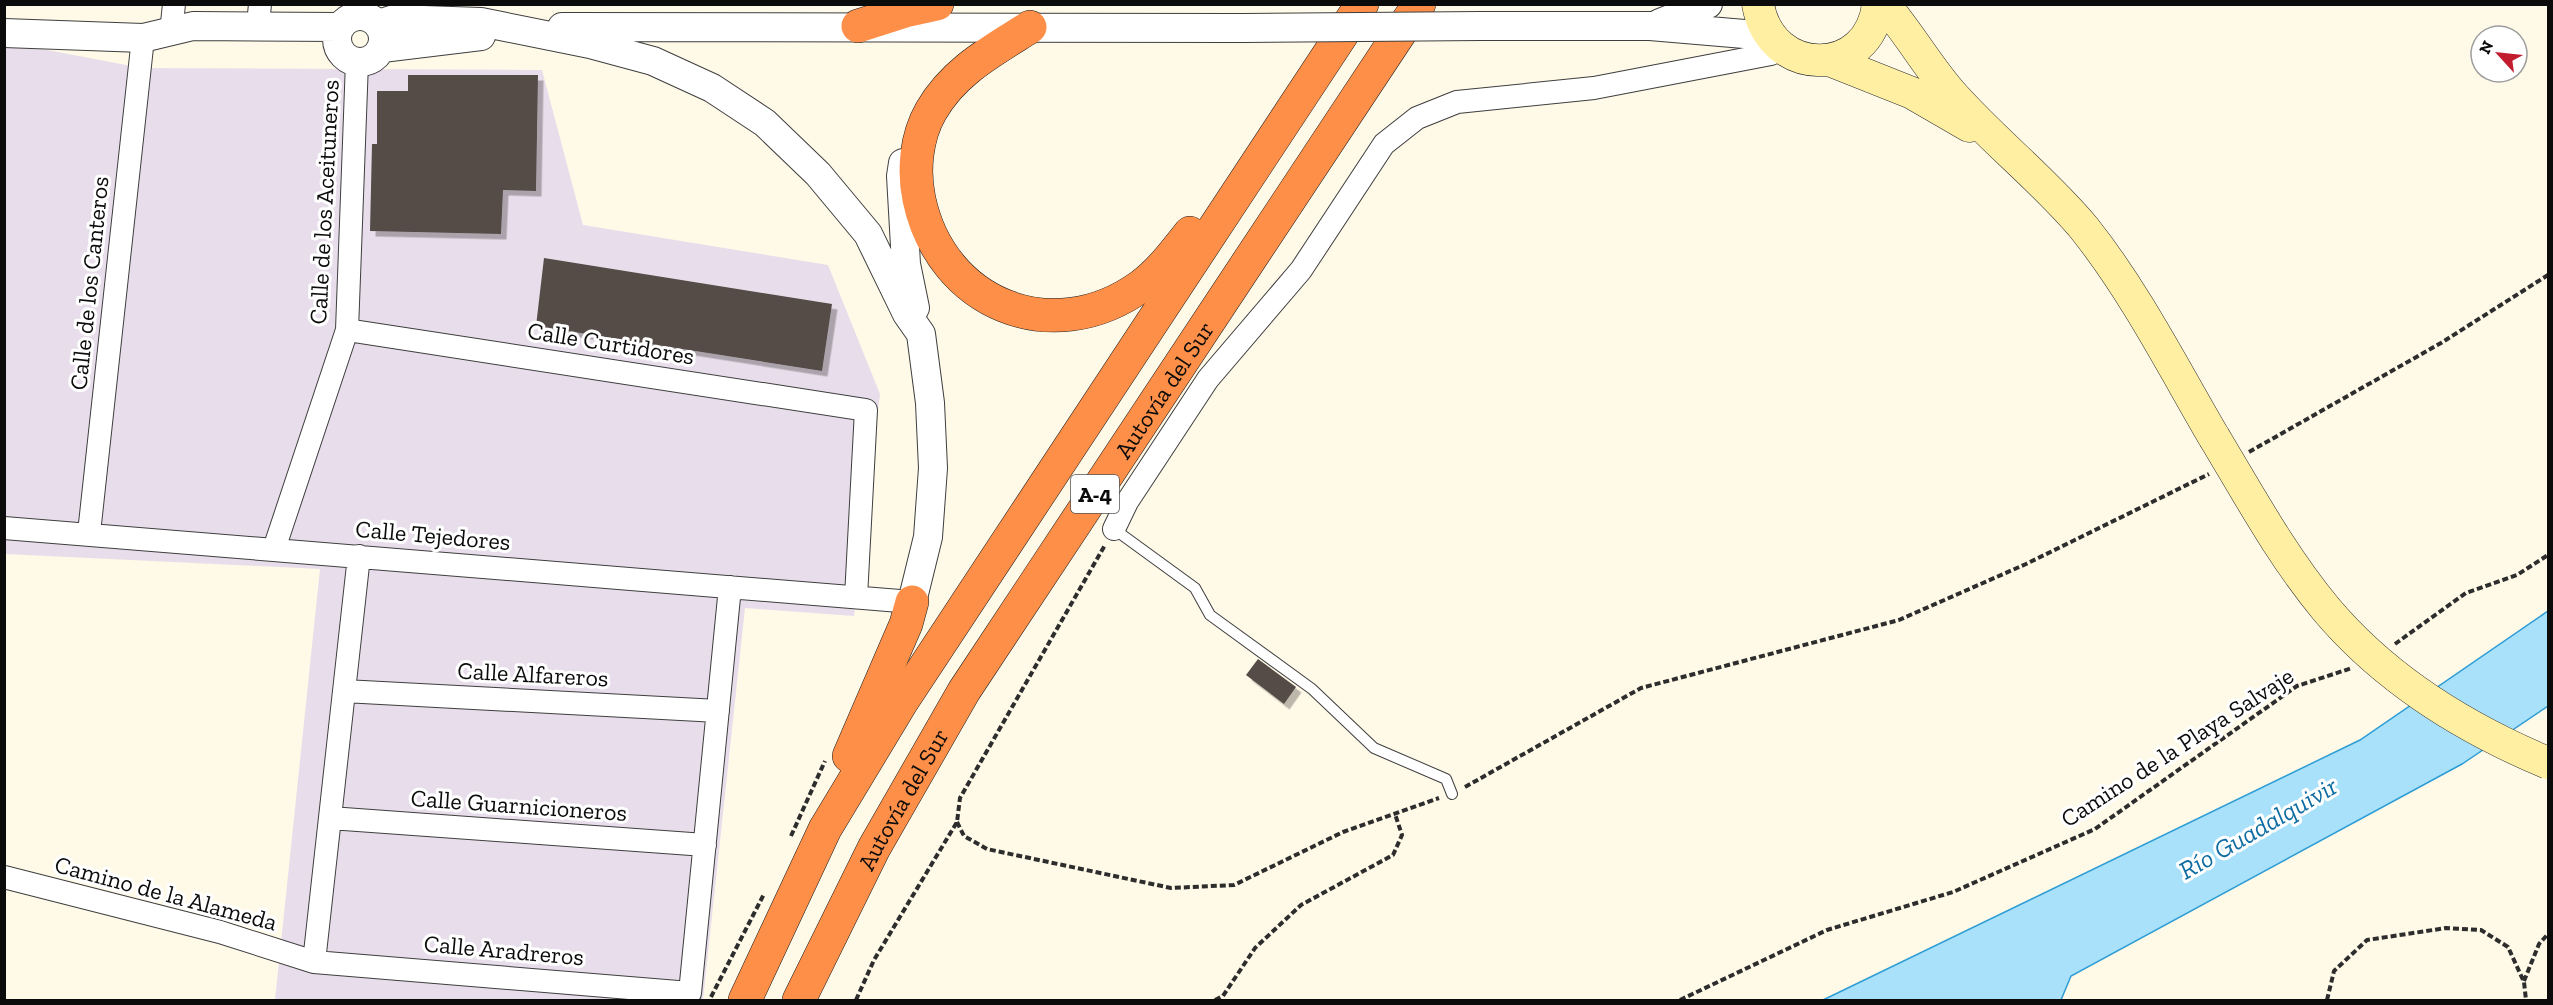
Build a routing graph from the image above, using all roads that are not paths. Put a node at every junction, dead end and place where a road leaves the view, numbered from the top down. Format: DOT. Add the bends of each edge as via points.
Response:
graph roads {
  1 [pos="174,4"];
  2 [pos="937,4"];
  3 [pos="1343,4"];
  4 [pos="1362,4"];
  5 [pos="1419,4"];
  6 [pos="1708,4"];
  7 [pos="1758,4"];
  8 [pos="1878,4"];
  9 [pos="1884,4"];
  10 [pos="259,15"];
  11 [pos="858,26"];
  12 [pos="1650,26"];
  13 [pos="992,27"];
  14 [pos="1030,27"];
  15 [pos="505,28"];
  16 [pos="4,33"];
  17 [pos="171,33"];
  18 [pos="358,33"];
  19 [pos="143,38"];
  20 [pos="1774,42"];
  21 [pos="1829,60"];
  22 [pos="2002,146"];
  23 [pos="347,330"];
  24 [pos="921,334"];
  25 [pos="4,528"];
  26 [pos="1114,529"];
  27 [pos="89,534"];
  28 [pos="273,549"];
  29 [pos="359,556"];
  30 [pos="730,586"];
  31 [pos="856,597"];
  32 [pos="912,602"];
  33 [pos="344,691"];
  34 [pos="718,711"];
  35 [pos="2548,763"];
  36 [pos="1452,794"];
  37 [pos="330,818"];
  38 [pos="825,829"];
  39 [pos="705,845"];
  40 [pos="4,878"];
  41 [pos="314,962"];
  42 [pos="745,1000"];
  43 [pos="799,1000"];
  1 -- 17 [label="street"];
  2 -- 11 [label="highway"];
  3 -- 14 [label="highway" via="1168,261 1140,286 1108,304 1075,314 1041,315 1008,308 979,293 938,252 923,219 916,187 917,150 930,112 972,63"];
  4 -- 38 [label="highway, Autovía del Sur / A-4" via="900,704"];
  5 -- 43 [label="highway, Autovía del Sur / A-4" via="964,691 874,848"];
  6 -- 12 [label="street"];
  7 -- 20 [label="main road" via="1760,20"];
  8 -- 21 [label="main road" via="1871,31 1860,45"];
  9 -- 22 [label="main road" via="1944,85"];
  10 -- 17 [label="street"];
  10 -- 18 [label="street"];
  11 -- 13 [label="street"];
  11 -- 15 [label="street"];
  12 -- 14 [label="street, bridge"];
  12 -- 20 [label="street"];
  13 -- 14 [label="street"];
  13 -- 24 [label="street" via="950,67 925,98 906,138 901,176 906,264"];
  15 -- 18 [label="street" via="482,36"];
  15 -- 24 [label="street" via="653,61 712,88 765,123 818,174 868,234 907,315"];
  16 -- 19 [label="street"];
  17 -- 18 [label="street" via="188,42 303,43"];
  17 -- 19 [label="street"];
  18 -- 23 [label="street, Calle de los Aceituneros"];
  19 -- 27 [label="street, Calle de los Canteros"];
  20 -- 21 [label="main road" via="1804,59"];
  20 -- 26 [label="street" via="1771,54 1594,88 1457,102 1417,118 1384,144 1301,270 1208,379"];
  21 -- 22 [label="main road" via="1912,93"];
  22 -- 35 [label="main road, bridge" via="2047,186 2085,229 2126,287 2271,533 2299,574 2354,639 2414,691 2444,711 2513,749"];
  23 -- 28 [label="street, Calle de los Aceituneros"];
  23 -- 31 [label="street, Calle Curtidores" via="866,410"];
  24 -- 32 [label="street" via="933,468 928,537"];
  25 -- 27 [label="street, Calle Tejedores"];
  26 -- 36 [label="lane" via="1195,588 1210,615 1312,689 1374,748 1446,779"];
  27 -- 28 [label="street, Calle Tejedores"];
  28 -- 29 [label="street, Calle Tejedores"];
  29 -- 30 [label="street, Calle Tejedores"];
  29 -- 33 [label="street"];
  30 -- 31 [label="street, Calle Tejedores"];
  30 -- 34 [label="street, Calle Aradreros"];
  31 -- 32 [label="street, Calle Tejedores"];
  32 -- 38 [label="highway" via="850,753"];
  33 -- 34 [label="street, Calle Alfareros"];
  33 -- 37 [label="street"];
  34 -- 39 [label="street, Calle Aradreros"];
  37 -- 39 [label="street, Calle Guarnicioneros"];
  37 -- 41 [label="street"];
  38 -- 42 [label="highway, Autovía del Sur / A-4"];
  39 -- 41 [label="street, Calle Aradreros" via="690,993"];
  40 -- 41 [label="street, Camino de la Alameda" via="220,932"];
}
